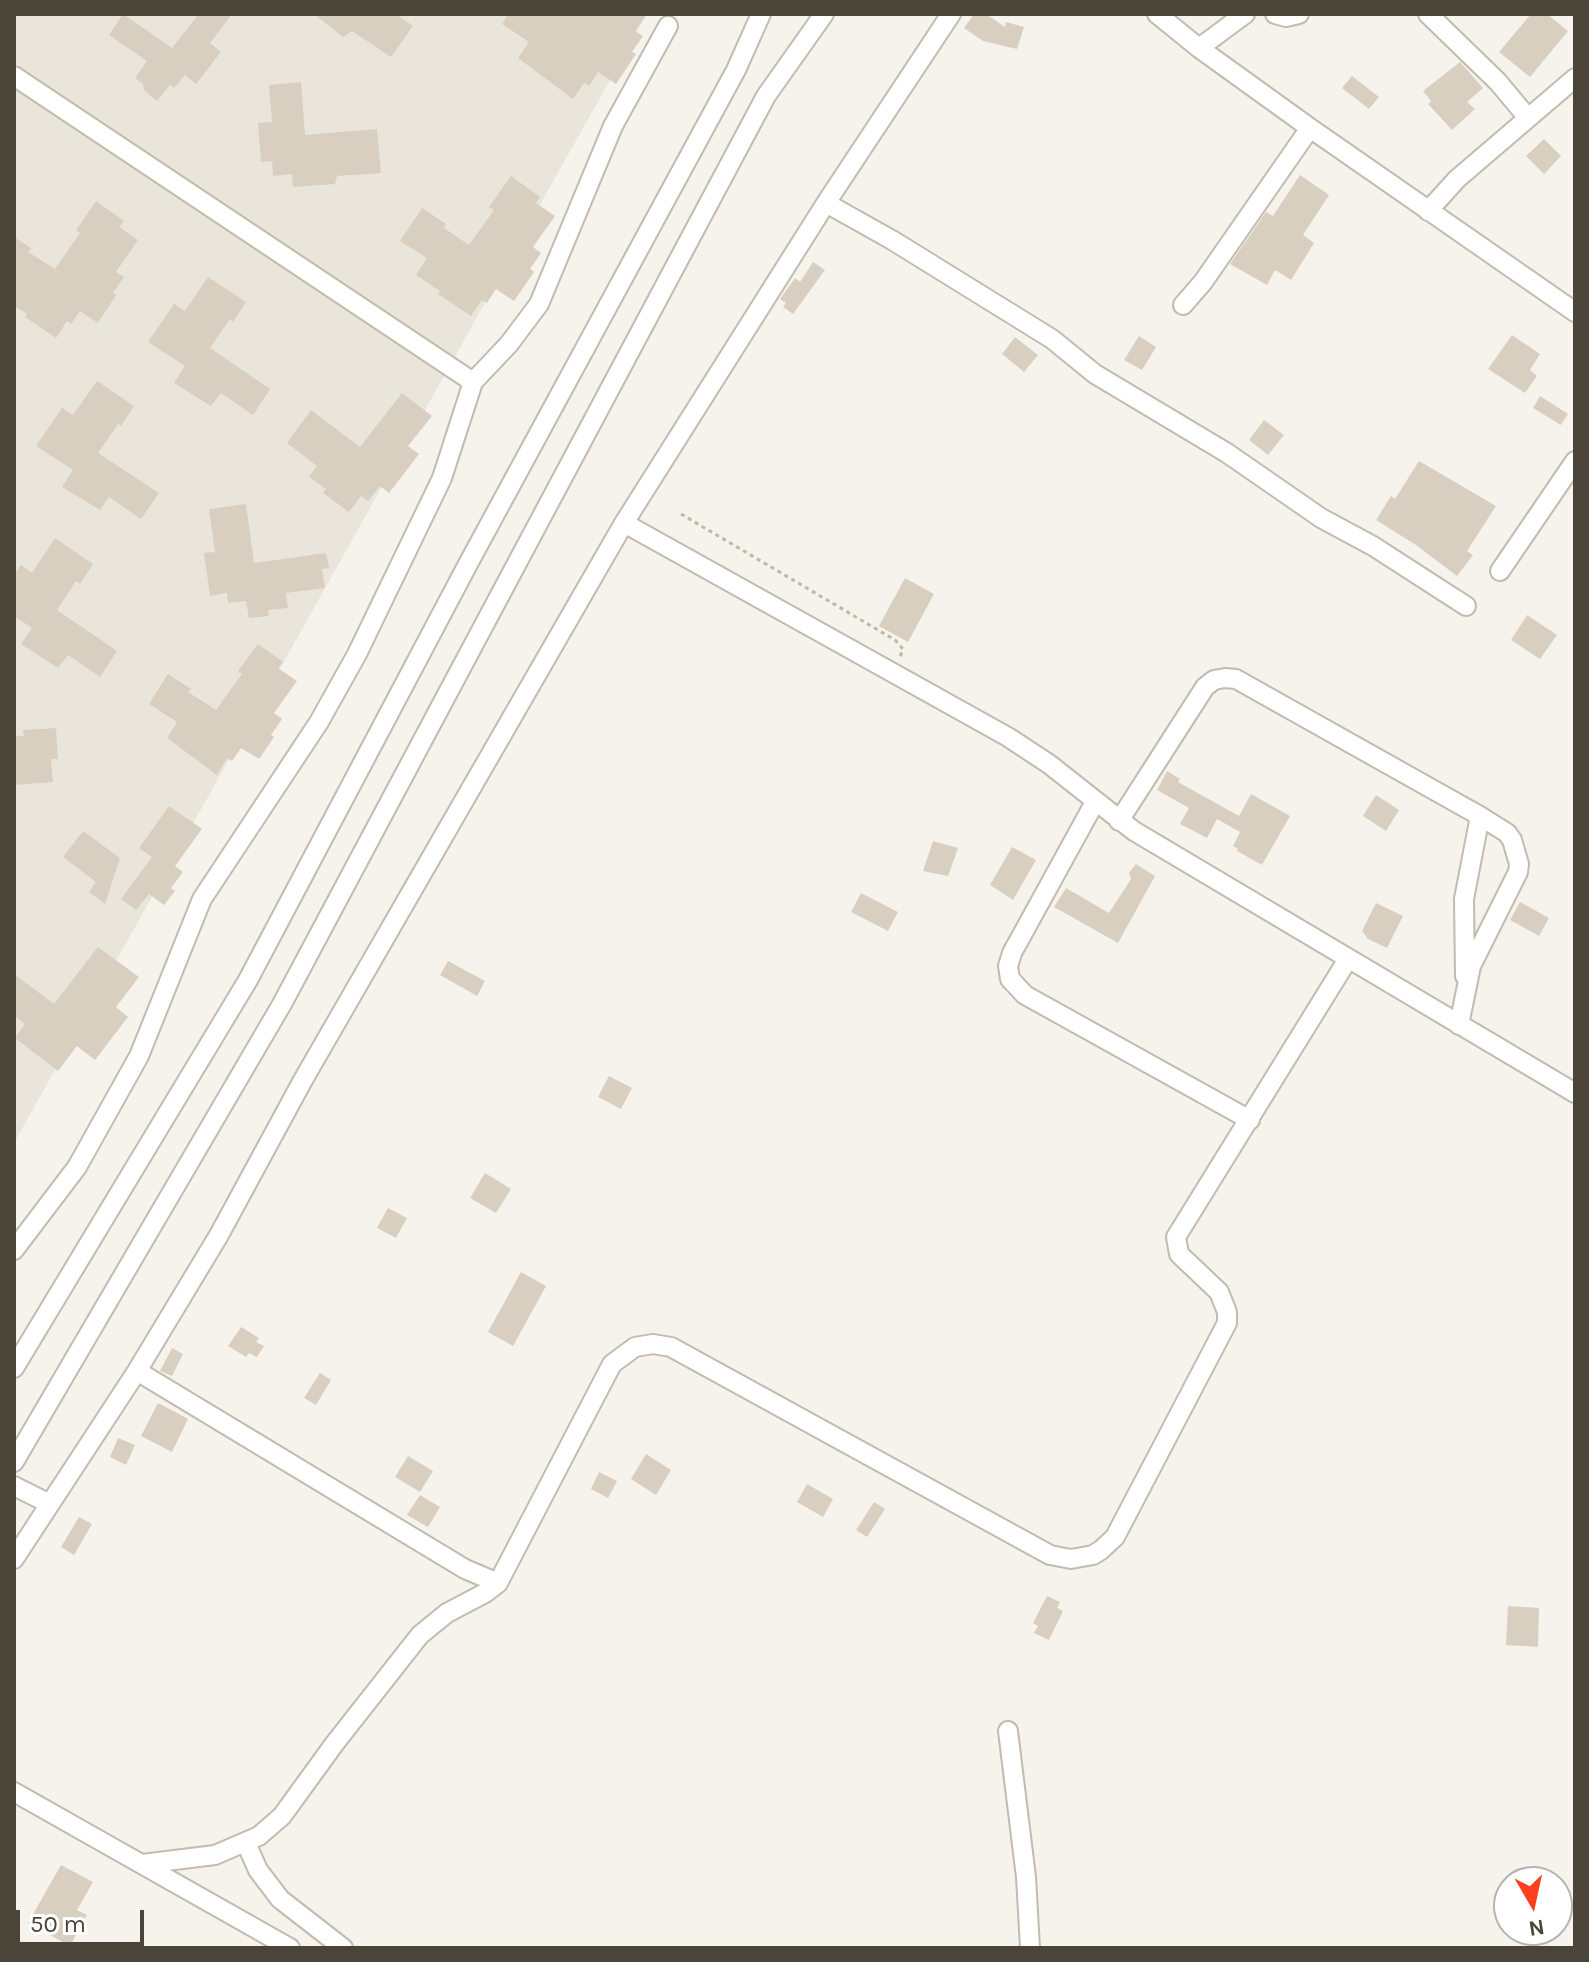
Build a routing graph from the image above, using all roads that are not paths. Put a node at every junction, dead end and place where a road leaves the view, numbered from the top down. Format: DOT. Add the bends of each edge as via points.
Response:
graph roads {
  1 [pos="761,14"];
  2 [pos="824,14"];
  3 [pos="951,14"];
  4 [pos="1157,14"];
  5 [pos="1245,14"];
  6 [pos="1275,14"];
  7 [pos="1299,14"];
  8 [pos="1428,14"];
  9 [pos="668,26"];
  10 [pos="1199,48"];
  11 [pos="14,76"];
  12 [pos="1575,78"];
  13 [pos="1528,118"];
  14 [pos="1310,128"];
  15 [pos="826,203"];
  16 [pos="1428,211"];
  17 [pos="1183,305"];
  18 [pos="1575,312"];
  19 [pos="473,382"];
  20 [pos="1575,461"];
  21 [pos="624,523"];
  22 [pos="1500,571"];
  23 [pos="1466,606"];
  24 [pos="1095,802"];
  25 [pos="1480,816"];
  26 [pos="1119,821"];
  27 [pos="1348,959"];
  28 [pos="1466,983"];
  29 [pos="1459,1025"];
  30 [pos="1575,1093"];
  31 [pos="1250,1120"];
  32 [pos="14,1250"];
  33 [pos="14,1368"];
  34 [pos="137,1371"];
  35 [pos="14,1462"];
  36 [pos="14,1486"];
  37 [pos="48,1503"];
  38 [pos="14,1559"];
  39 [pos="498,1583"];
  40 [pos="1008,1731"];
  41 [pos="14,1792"];
  42 [pos="246,1843"];
  43 [pos="142,1864"];
  44 [pos="290,1948"];
  45 [pos="343,1948"];
  46 [pos="1030,1948"];
  1 -- 33 [label="street" via="736,70 248,980"];
  2 -- 35 [label="street" via="766,96 282,1004"];
  3 -- 15 [label="street"];
  4 -- 10 [label="street"];
  5 -- 10 [label="street"];
  6 -- 7 [label="street"];
  8 -- 13 [label="street"];
  9 -- 19 [label="street" via="613,126 539,304"];
  10 -- 14 [label="street"];
  11 -- 19 [label="street"];
  12 -- 13 [label="street"];
  13 -- 16 [label="street"];
  14 -- 16 [label="street"];
  14 -- 17 [label="street"];
  15 -- 21 [label="street"];
  15 -- 23 [label="street" via="1052,339 1095,374"];
  16 -- 18 [label="street"];
  19 -- 32 [label="street" via="442,478 357,654 319,722 202,899 139,1056 77,1167"];
  20 -- 22 [label="street"];
  21 -- 24 [label="street" via="1029,750"];
  21 -- 34 [label="street"];
  24 -- 26 [label="street"];
  24 -- 31 [label="street" via="1012,953 1010,979 1025,995"];
  25 -- 26 [label="street" via="1236,679 1225,678 1205,687"];
  25 -- 28 [label="street" via="1464,899"];
  25 -- 28 [label="street" via="1512,840 1519,864"];
  26 -- 27 [label="street"];
  27 -- 29 [label="street"];
  27 -- 31 [label="street"];
  28 -- 29 [label="street"];
  29 -- 30 [label="street"];
  31 -- 39 [label="street" via="1176,1243 1182,1259 1219,1292 1227,1323 1115,1537 1101,1550 1082,1558 1050,1555 671,1347 653,1344 627,1351 612,1364"];
  34 -- 37 [label="street"];
  34 -- 39 [label="street" via="465,1569"];
  36 -- 37 [label="street"];
  37 -- 38 [label="street"];
  39 -- 42 [label="street" via="420,1635 294,1803 272,1827"];
  40 -- 46 [label="street"];
  41 -- 43 [label="street"];
  42 -- 43 [label="street" via="199,1859"];
  42 -- 45 [label="street" via="280,1899"];
  43 -- 44 [label="street"];
}
